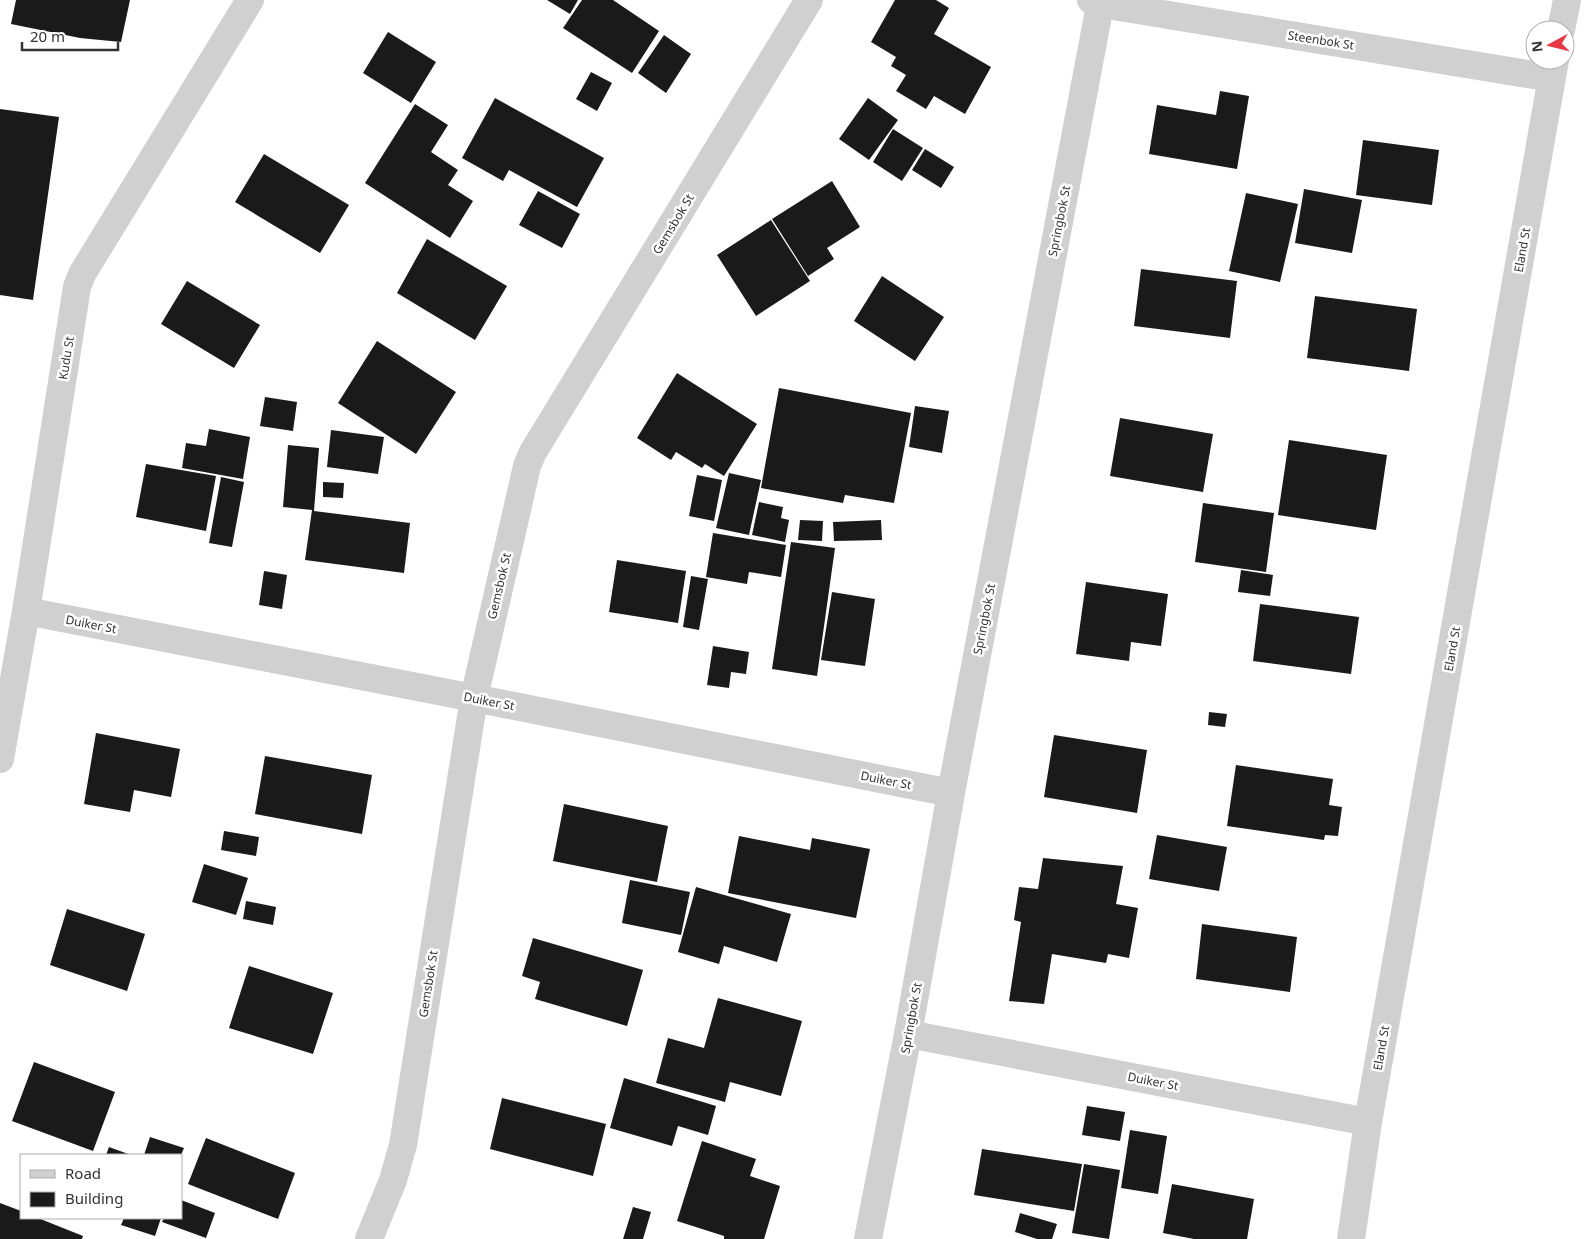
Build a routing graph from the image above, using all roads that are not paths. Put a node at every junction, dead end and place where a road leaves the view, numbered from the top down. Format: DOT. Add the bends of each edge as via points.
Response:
graph roads {
  1 [pos="250,0"];
  2 [pos="809,0"];
  3 [pos="1567,0"];
  4 [pos="1098,1"];
  5 [pos="1563,20"];
  6 [pos="1525,65"];
  7 [pos="1554,70"];
  8 [pos="26,612"];
  9 [pos="474,698"];
  10 [pos="0,759"];
  11 [pos="951,793"];
  12 [pos="908,1034"];
  13 [pos="1368,1122"];
  14 [pos="369,1239"];
  15 [pos="868,1239"];
  16 [pos="1351,1239"];
  1 -- 8 [label="street, Kudu St" via="77,286"];
  2 -- 9 [label="street, Gemsbok St" via="533,452 527,466"];
  3 -- 5 [label="street"];
  4 -- 6 [label="street, Steenbok St"];
  4 -- 11 [label="street, Springbok St"];
  7 -- 13 [label="street, Eland St"];
  8 -- 9 [label="street, Duiker St"];
  8 -- 10 [label="street, Kudu St"];
  9 -- 11 [label="street, Duiker St"];
  9 -- 14 [label="street, Gemsbok St" via="403,1145 393,1180"];
  11 -- 12 [label="street, Springbok St"];
  12 -- 13 [label="street, Duiker St"];
  12 -- 15 [label="street, Springbok St"];
  13 -- 16 [label="street, Eland St"];
}
